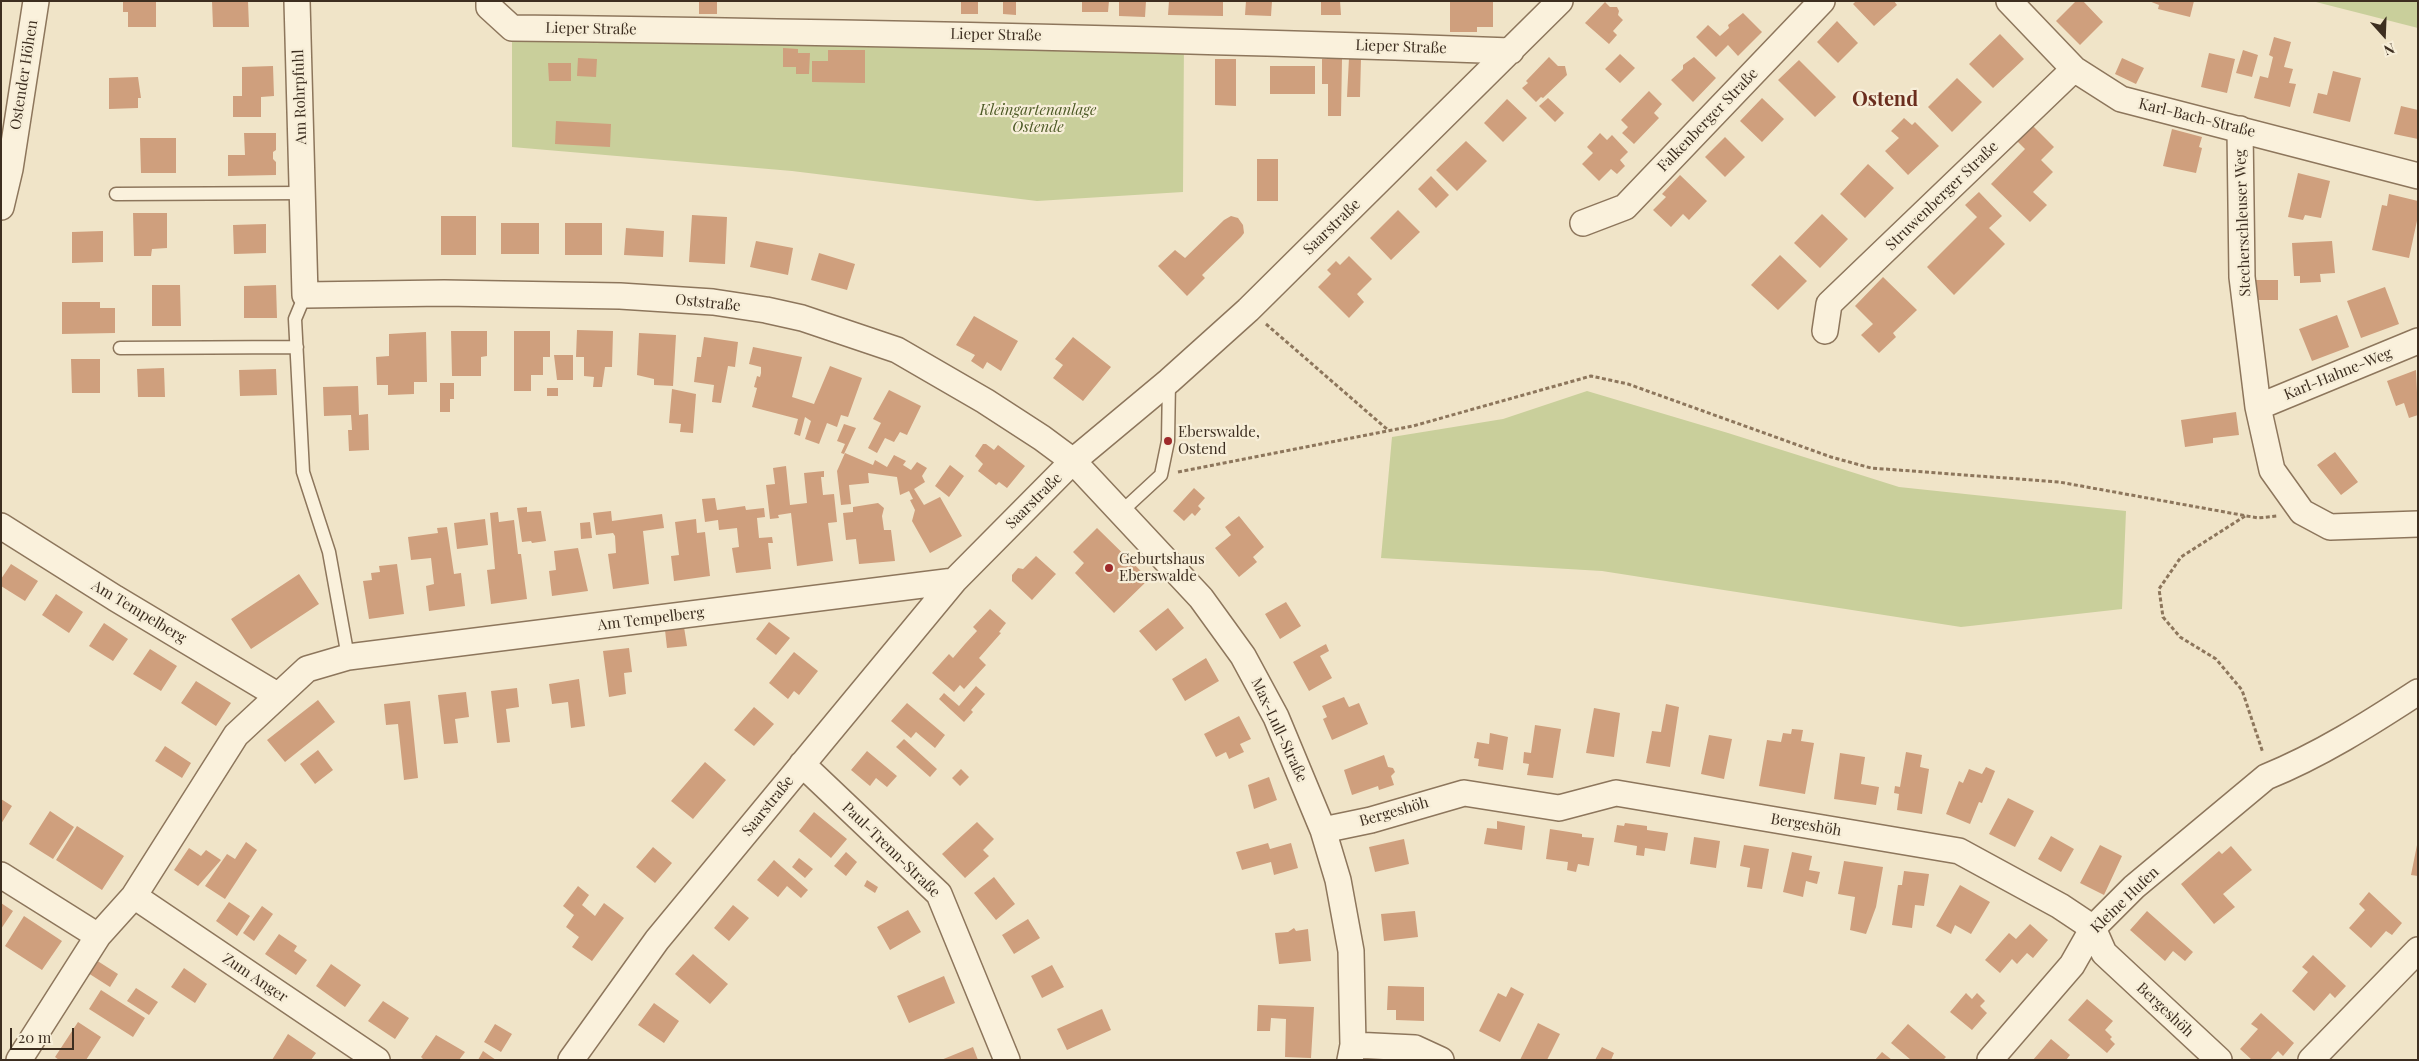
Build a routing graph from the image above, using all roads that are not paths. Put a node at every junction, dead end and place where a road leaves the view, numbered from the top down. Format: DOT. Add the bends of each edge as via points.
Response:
graph roads {
  1 [pos="36,1"];
  2 [pos="297,1"];
  3 [pos="1560,1"];
  4 [pos="1822,1"];
  5 [pos="2009,1"];
  6 [pos="489,4"];
  7 [pos="1511,51"];
  8 [pos="2074,69"];
  9 [pos="2240,129"];
  10 [pos="2418,176"];
  11 [pos="304,193"];
  12 [pos="116,194"];
  13 [pos="1,207"];
  14 [pos="1583,223"];
  15 [pos="305,295"];
  16 [pos="1825,331"];
  17 [pos="2418,341"];
  18 [pos="297,347"];
  19 [pos="120,348"];
  20 [pos="1170,381"];
  21 [pos="2258,407"];
  22 [pos="1073,461"];
  23 [pos="1122,511"];
  24 [pos="2418,524"];
  25 [pos="1,526"];
  26 [pos="954,581"];
  27 [pos="348,658"];
  28 [pos="2418,692"];
  29 [pos="277,695"];
  30 [pos="802,764"];
  31 [pos="1323,830"];
  32 [pos="1,875"];
  33 [pos="134,896"];
  34 [pos="2093,928"];
  35 [pos="98,936"];
  36 [pos="2418,950"];
  37 [pos="1352,1053"];
  38 [pos="2313,1059"];
  39 [pos="19,1060"];
  40 [pos="377,1060"];
  41 [pos="571,1060"];
  42 [pos="1006,1060"];
  43 [pos="1441,1060"];
  44 [pos="1990,1060"];
  45 [pos="2219,1060"];
  1 -- 13 [label="street, Ostender Höhen" via="10,169"];
  2 -- 11 [label="street, Am Rohrpfuhl"];
  3 -- 7 [label="street, Saarstraße"];
  4 -- 14 [label="street, Falkenberger Straße" via="1625,206"];
  5 -- 8 [label="street, Karl-Bach-Straße"];
  6 -- 7 [label="street, Lieper Straße" via="512,28 1155,38"];
  7 -- 20 [label="street, Saarstraße" via="1248,310"];
  8 -- 9 [label="street, Karl-Bach-Straße" via="2121,99"];
  8 -- 16 [label="street, Struwenberger Straße" via="1829,304"];
  9 -- 10 [label="street, Karl-Bach-Straße"];
  9 -- 21 [label="street, Stecherschleuser Weg" via="2242,277"];
  11 -- 12 [label="lane"];
  11 -- 15 [label="street, Am Rohrpfuhl"];
  15 -- 18 [label="lane" via="296,320"];
  15 -- 22 [label="street, Oststraße" via="620,296 713,302 784,314 897,350 985,401"];
  17 -- 21 [label="street, Karl-Hahne-Weg"];
  18 -- 19 [label="lane"];
  18 -- 27 [label="lane" via="303,472 329,552"];
  20 -- 22 [label="street, Saarstraße"];
  20 -- 23 [label="lane" via="1168,441 1161,474"];
  21 -- 24 [label="street, Stecherschleuser Weg" via="2272,470 2302,512 2330,527"];
  22 -- 23 [label="street, Max-Lull-Straße"];
  22 -- 26 [label="street, Saarstraße"];
  23 -- 31 [label="street, Max-Lull-Straße" via="1201,598 1243,656 1296,762"];
  25 -- 29 [label="street, Am Tempelberg"];
  26 -- 27 [label="street, Am Tempelberg"];
  26 -- 30 [label="street, Saarstraße"];
  27 -- 29 [label="street, Am Tempelberg" via="307,669"];
  28 -- 34 [label="street, Kleine Hufen" via="2363,728 2277,772 2134,887"];
  29 -- 33 [label="street, Am Tempelberg" via="236,735"];
  30 -- 41 [label="street, Saarstraße" via="657,940"];
  30 -- 42 [label="street, Paul-Trenn-Straße" via="939,894"];
  31 -- 34 [label="street, Bergeshöh" via="1372,820 1464,793 1559,808 1616,793 1629,794 1960,851 2060,906"];
  31 -- 37 [label="street, Max-Lull-Straße" via="1338,880 1351,951"];
  32 -- 35 [label="street"];
  33 -- 35 [label="street, Am Tempelberg"];
  33 -- 40 [label="street, Zum Anger"];
  34 -- 44 [label="street, Kleine Hufen" via="2072,964"];
  34 -- 45 [label="street, Bergeshöh" via="2104,953"];
  35 -- 39 [label="street, Am Tempelberg"];
  36 -- 38 [label="street"];
  37 -- 43 [label="street" via="1415,1048"];
}
